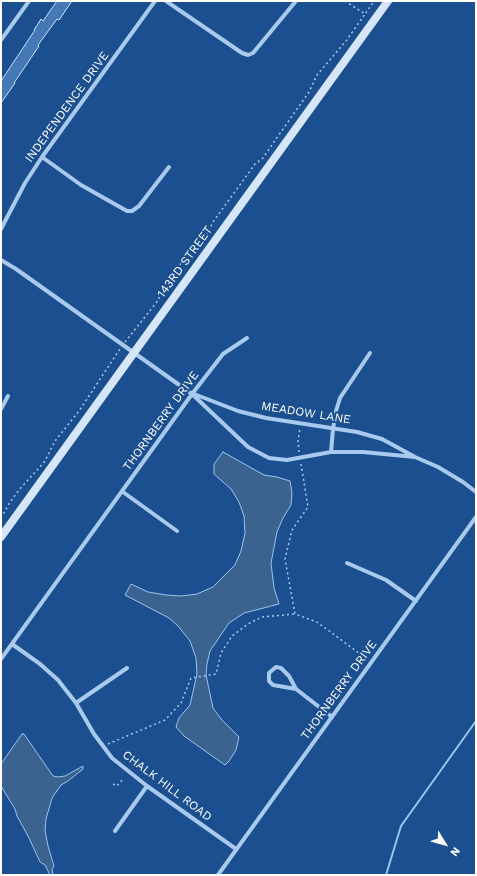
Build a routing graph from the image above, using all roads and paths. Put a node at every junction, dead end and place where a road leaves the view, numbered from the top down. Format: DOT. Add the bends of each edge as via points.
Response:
graph roads {
  1 [pos="29,1"];
  2 [pos="155,1"];
  3 [pos="166,1"];
  4 [pos="296,1"];
  5 [pos="345,1"];
  6 [pos="374,1"];
  7 [pos="388,1"];
  8 [pos="366,14"];
  9 [pos="1,40"];
  10 [pos="42,157"];
  11 [pos="168,167"];
  12 [pos="1,229"];
  13 [pos="1,260"];
  14 [pos="247,338"];
  15 [pos="123,345"];
  16 [pos="134,353"];
  17 [pos="370,353"];
  18 [pos="192,394"];
  19 [pos="8,396"];
  20 [pos="1,409"];
  21 [pos="301,424"];
  22 [pos="333,429"];
  23 [pos="331,452"];
  24 [pos="299,458"];
  25 [pos="415,458"];
  26 [pos="123,492"];
  27 [pos="476,492"];
  28 [pos="476,517"];
  29 [pos="1,518"];
  30 [pos="177,531"];
  31 [pos="1,537"];
  32 [pos="347,563"];
  33 [pos="416,602"];
  34 [pos="295,614"];
  35 [pos="12,644"];
  36 [pos="1,660"];
  37 [pos="372,662"];
  38 [pos="127,668"];
  39 [pos="296,689"];
  40 [pos="76,703"];
  41 [pos="332,717"];
  42 [pos="102,746"];
  43 [pos="124,778"];
  44 [pos="113,784"];
  45 [pos="147,786"];
  46 [pos="115,832"];
  47 [pos="236,849"];
  48 [pos="218,875"];
  1 -- 9 [label="street"];
  2 -- 10 [label="street, INDEPENDENCE DRIVE"];
  3 -- 4 [label="street" via="248,55"];
  5 -- 8 [label="path"];
  6 -- 8 [label="path"];
  7 -- 16 [label="street, 143RD STREET"];
  8 -- 15 [label="path" via="317,75 309,92 263,158 255,164 213,222 205,238 189,252 156,303"];
  10 -- 11 [label="street" via="81,185 128,211 139,206"];
  10 -- 12 [label="street, INDEPENDENCE DRIVE"];
  13 -- 15 [label="street, MEADOW LANE"];
  14 -- 18 [label="street, THORNBERRY DRIVE" via="223,354"];
  15 -- 16 [label="street, MEADOW LANE"];
  15 -- 29 [label="path" via="79,411 54,441 45,461 19,490"];
  16 -- 18 [label="street, MEADOW LANE"];
  16 -- 31 [label="street, 143RD STREET"];
  17 -- 22 [label="street" via="340,398"];
  18 -- 21 [label="street, MEADOW LANE" via="238,411"];
  18 -- 24 [label="street, MEADOW LANE" via="248,447 269,458"];
  18 -- 26 [label="street, THORNBERRY DRIVE"];
  19 -- 20 [label="street"];
  21 -- 22 [label="street, MEADOW LANE"];
  21 -- 24 [label="path"];
  22 -- 23 [label="street"];
  22 -- 25 [label="street, MEADOW LANE" via="382,439"];
  23 -- 24 [label="street, MEADOW LANE"];
  23 -- 25 [label="street, MEADOW LANE" via="363,452"];
  24 -- 34 [label="path" via="308,507 292,530 285,559"];
  25 -- 27 [label="street, MEADOW LANE" via="438,467"];
  26 -- 30 [label="street"];
  26 -- 35 [label="street, THORNBERRY DRIVE"];
  28 -- 33 [label="street, THORNBERRY DRIVE"];
  32 -- 33 [label="street" via="386,580"];
  33 -- 37 [label="street, THORNBERRY DRIVE"];
  34 -- 37 [label="path" via="317,622"];
  34 -- 42 [label="path" via="262,618 248,624 232,636 221,653 216,674 191,678 181,703 165,720"];
  35 -- 36 [label="street, THORNBERRY DRIVE"];
  35 -- 40 [label="street, CHALK HILL ROAD" via="58,680"];
  37 -- 41 [label="street, THORNBERRY DRIVE"];
  38 -- 40 [label="street"];
  39 -- 39 [label="street" via="281,668 276,667 269,673 269,681 274,685"];
  39 -- 41 [label="street"];
  40 -- 42 [label="street, CHALK HILL ROAD"];
  41 -- 47 [label="street, THORNBERRY DRIVE"];
  42 -- 45 [label="street, CHALK HILL ROAD" via="118,763"];
  43 -- 44 [label="path" via="117,786"];
  45 -- 46 [label="street"];
  45 -- 47 [label="street, CHALK HILL ROAD"];
  47 -- 48 [label="street, THORNBERRY DRIVE"];
}
